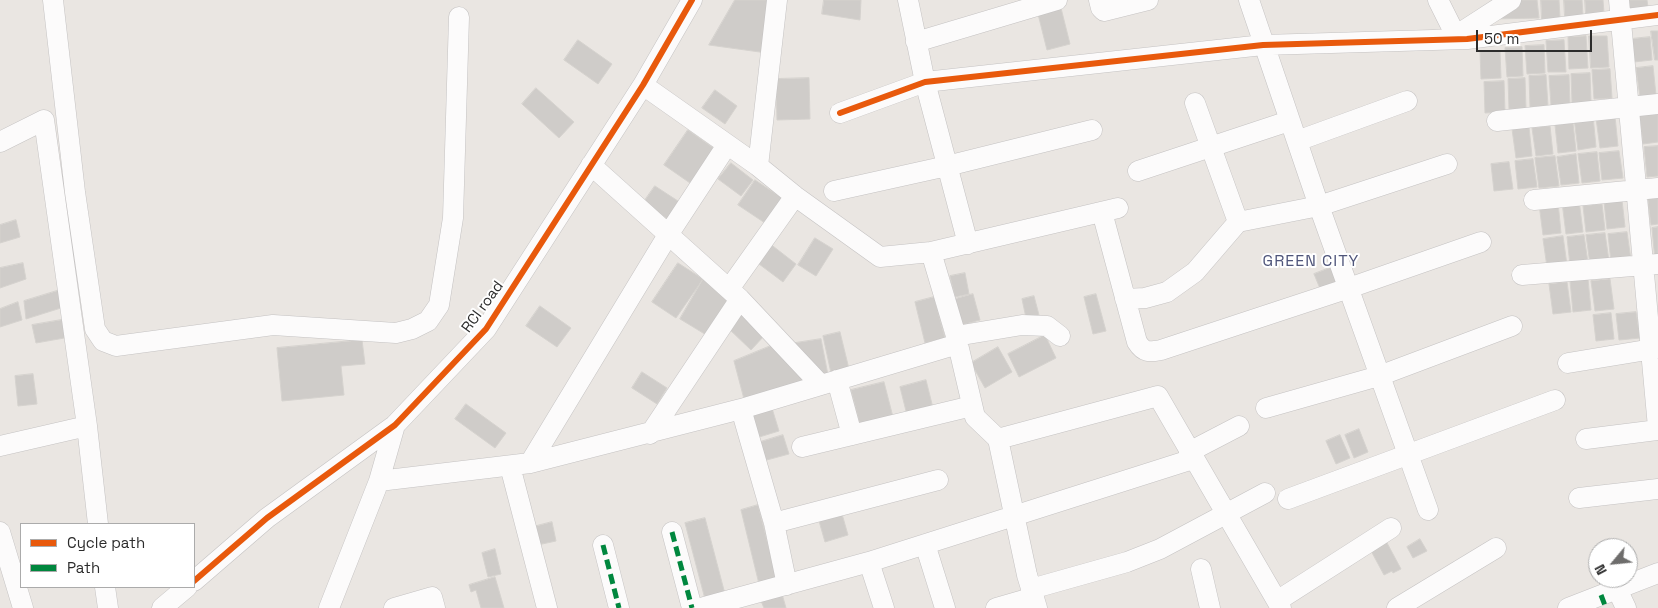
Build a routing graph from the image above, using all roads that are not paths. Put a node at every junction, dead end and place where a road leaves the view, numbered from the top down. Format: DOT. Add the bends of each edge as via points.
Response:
graph roads {
  1 [pos="53,0"];
  2 [pos="692,0"];
  3 [pos="776,0"];
  4 [pos="908,0"];
  5 [pos="1057,0"];
  6 [pos="1099,0"];
  7 [pos="1148,0"];
  8 [pos="1249,0"];
  9 [pos="1438,0"];
  10 [pos="1511,0"];
  11 [pos="1620,10"];
  12 [pos="1658,16"];
  13 [pos="459,17"];
  14 [pos="1456,38"];
  15 [pos="916,42"];
  16 [pos="1263,45"];
  17 [pos="926,82"];
  18 [pos="643,85"];
  19 [pos="1407,101"];
  20 [pos="1195,103"];
  21 [pos="1658,104"];
  22 [pos="1628,108"];
  23 [pos="840,113"];
  24 [pos="1289,121"];
  25 [pos="1497,121"];
  26 [pos="1092,130"];
  27 [pos="1297,141"];
  28 [pos="0,142"];
  29 [pos="727,145"];
  30 [pos="1212,148"];
  31 [pos="1447,164"];
  32 [pos="590,165"];
  33 [pos="758,166"];
  34 [pos="946,166"];
  35 [pos="1138,171"];
  36 [pos="1658,188"];
  37 [pos="1636,190"];
  38 [pos="834,191"];
  39 [pos="795,196"];
  40 [pos="1534,200"];
  41 [pos="1319,206"];
  42 [pos="1238,222"];
  43 [pos="668,235"];
  44 [pos="1481,242"];
  45 [pos="968,244"];
  46 [pos="931,252"];
  47 [pos="1650,265"];
  48 [pos="1522,276"];
  49 [pos="1349,288"];
  50 [pos="735,294"];
  51 [pos="1125,299"];
  52 [pos="1512,326"];
  53 [pos="1060,336"];
  54 [pos="957,340"];
  55 [pos="1654,349"];
  56 [pos="1568,363"];
  57 [pos="1379,376"];
  58 [pos="829,382"];
  59 [pos="1555,400"];
  60 [pos="972,406"];
  61 [pos="1266,408"];
  62 [pos="741,409"];
  63 [pos="395,425"];
  64 [pos="87,426"];
  65 [pos="1239,426"];
  66 [pos="1658,428"];
  67 [pos="650,434"];
  68 [pos="852,435"];
  69 [pos="998,439"];
  70 [pos="1586,440"];
  71 [pos="0,446"];
  72 [pos="802,447"];
  73 [pos="1407,454"];
  74 [pos="1191,456"];
  75 [pos="530,463"];
  76 [pos="510,466"];
  77 [pos="938,480"];
  78 [pos="379,481"];
  79 [pos="1658,488"];
  80 [pos="1265,493"];
  81 [pos="1579,498"];
  82 [pos="1288,499"];
  83 [pos="1428,510"];
  84 [pos="1226,514"];
  85 [pos="1015,515"];
  86 [pos="98,523"];
  87 [pos="774,523"];
  88 [pos="1391,528"];
  89 [pos="0,532"];
  90 [pos="672,532"];
  91 [pos="924,544"];
  92 [pos="603,545"];
  93 [pos="1496,548"];
  94 [pos="869,562"];
  95 [pos="1201,569"];
  96 [pos="1658,573"];
  97 [pos="195,580"];
  98 [pos="787,585"];
  99 [pos="105,588"];
  100 [pos="186,588"];
  101 [pos="1617,589"];
  102 [pos="1034,598"];
  103 [pos="1279,605"];
  104 [pos="23,608"];
  105 [pos="108,608"];
  106 [pos="162,608"];
  107 [pos="329,608"];
  108 [pos="394,608"];
  109 [pos="435,608"];
  110 [pos="547,608"];
  111 [pos="619,608"];
  112 [pos="692,608"];
  113 [pos="701,608"];
  114 [pos="884,608"];
  115 [pos="945,608"];
  116 [pos="996,608"];
  117 [pos="1210,608"];
  118 [pos="1397,608"];
  119 [pos="1568,608"];
  120 [pos="1626,608"];
  1 -- 13 [label="street" via="75,192 95,328 103,341 116,346 273,325 396,333 428,321 439,305 453,218"];
  2 -- 18 [label="street, RCI road"];
  3 -- 33 [label="street"];
  4 -- 15 [label="street"];
  5 -- 15 [label="street"];
  6 -- 7 [label="street" via="1104,11"];
  8 -- 16 [label="street"];
  9 -- 14 [label="street"];
  10 -- 14 [label="street"];
  11 -- 12 [label="street"];
  11 -- 14 [label="street"];
  11 -- 22 [label="street"];
  14 -- 16 [label="street"];
  15 -- 17 [label="street"];
  16 -- 17 [label="street"];
  16 -- 24 [label="street"];
  17 -- 23 [label="street"];
  17 -- 34 [label="street"];
  18 -- 29 [label="street"];
  18 -- 32 [label="street, RCI road"];
  19 -- 27 [label="street"];
  20 -- 30 [label="street"];
  21 -- 22 [label="street"];
  22 -- 25 [label="street"];
  22 -- 37 [label="street"];
  24 -- 27 [label="street"];
  24 -- 30 [label="street"];
  26 -- 34 [label="street"];
  27 -- 41 [label="street"];
  28 -- 64 [label="street" via="44,120"];
  29 -- 33 [label="street"];
  29 -- 43 [label="street"];
  30 -- 35 [label="street"];
  30 -- 42 [label="street"];
  31 -- 41 [label="street"];
  32 -- 43 [label="street"];
  32 -- 63 [label="street, RCI road" via="486,329"];
  33 -- 39 [label="street"];
  34 -- 38 [label="street"];
  34 -- 45 [label="street"];
  36 -- 37 [label="street"];
  37 -- 40 [label="street"];
  37 -- 47 [label="street"];
  39 -- 46 [label="street" via="880,257"];
  39 -- 50 [label="street"];
  41 -- 42 [label="street"];
  41 -- 49 [label="street"];
  42 -- 51 [label="street" via="1196,272 1166,292 1146,298"];
  43 -- 50 [label="street"];
  43 -- 75 [label="street"];
  44 -- 49 [label="street"];
  45 -- 46 [label="street"];
  45 -- 51 [label="street" via="1110,210"];
  46 -- 54 [label="street"];
  47 -- 48 [label="street"];
  47 -- 55 [label="street"];
  49 -- 51 [label="street" via="1149,352 1142,350 1137,342"];
  49 -- 57 [label="street"];
  50 -- 58 [label="street"];
  50 -- 67 [label="street"];
  52 -- 57 [label="street"];
  53 -- 54 [label="street" via="1047,326 1022,325"];
  54 -- 58 [label="street"];
  54 -- 60 [label="street"];
  55 -- 56 [label="street"];
  55 -- 66 [label="street"];
  57 -- 61 [label="street"];
  57 -- 73 [label="street"];
  58 -- 62 [label="street"];
  58 -- 68 [label="street"];
  59 -- 73 [label="street"];
  60 -- 68 [label="street"];
  60 -- 69 [label="street" via="975,416"];
  62 -- 67 [label="street"];
  62 -- 87 [label="street"];
  63 -- 78 [label="street"];
  63 -- 97 [label="street, RCI road" via="267,518"];
  64 -- 71 [label="street"];
  64 -- 86 [label="street"];
  65 -- 74 [label="street"];
  66 -- 70 [label="street"];
  67 -- 75 [label="street"];
  68 -- 72 [label="street"];
  69 -- 74 [label="street" via="1158,396"];
  69 -- 85 [label="street"];
  73 -- 82 [label="street"];
  73 -- 83 [label="street"];
  74 -- 84 [label="street"];
  74 -- 85 [label="street"];
  75 -- 76 [label="street"];
  76 -- 78 [label="street"];
  76 -- 110 [label="street"];
  77 -- 87 [label="street"];
  78 -- 107 [label="street"];
  79 -- 81 [label="street"];
  80 -- 84 [label="street"];
  84 -- 102 [label="street" via="1160,549"];
  84 -- 103 [label="street"];
  85 -- 91 [label="street"];
  85 -- 102 [label="street"];
  87 -- 98 [label="street"];
  88 -- 103 [label="street"];
  89 -- 104 [label="street"];
  90 -- 112 [label="street"];
  91 -- 94 [label="street"];
  91 -- 115 [label="street"];
  92 -- 111 [label="street"];
  93 -- 118 [label="street"];
  94 -- 98 [label="street"];
  94 -- 114 [label="street"];
  95 -- 117 [label="street"];
  96 -- 101 [label="street"];
  98 -- 113 [label="street"];
  99 -- 105 [label="street"];
  100 -- 106 [label="street"];
  101 -- 119 [label="street"];
  101 -- 120 [label="street"];
  102 -- 116 [label="street"];
  108 -- 109 [label="street" via="432,598"];
}
